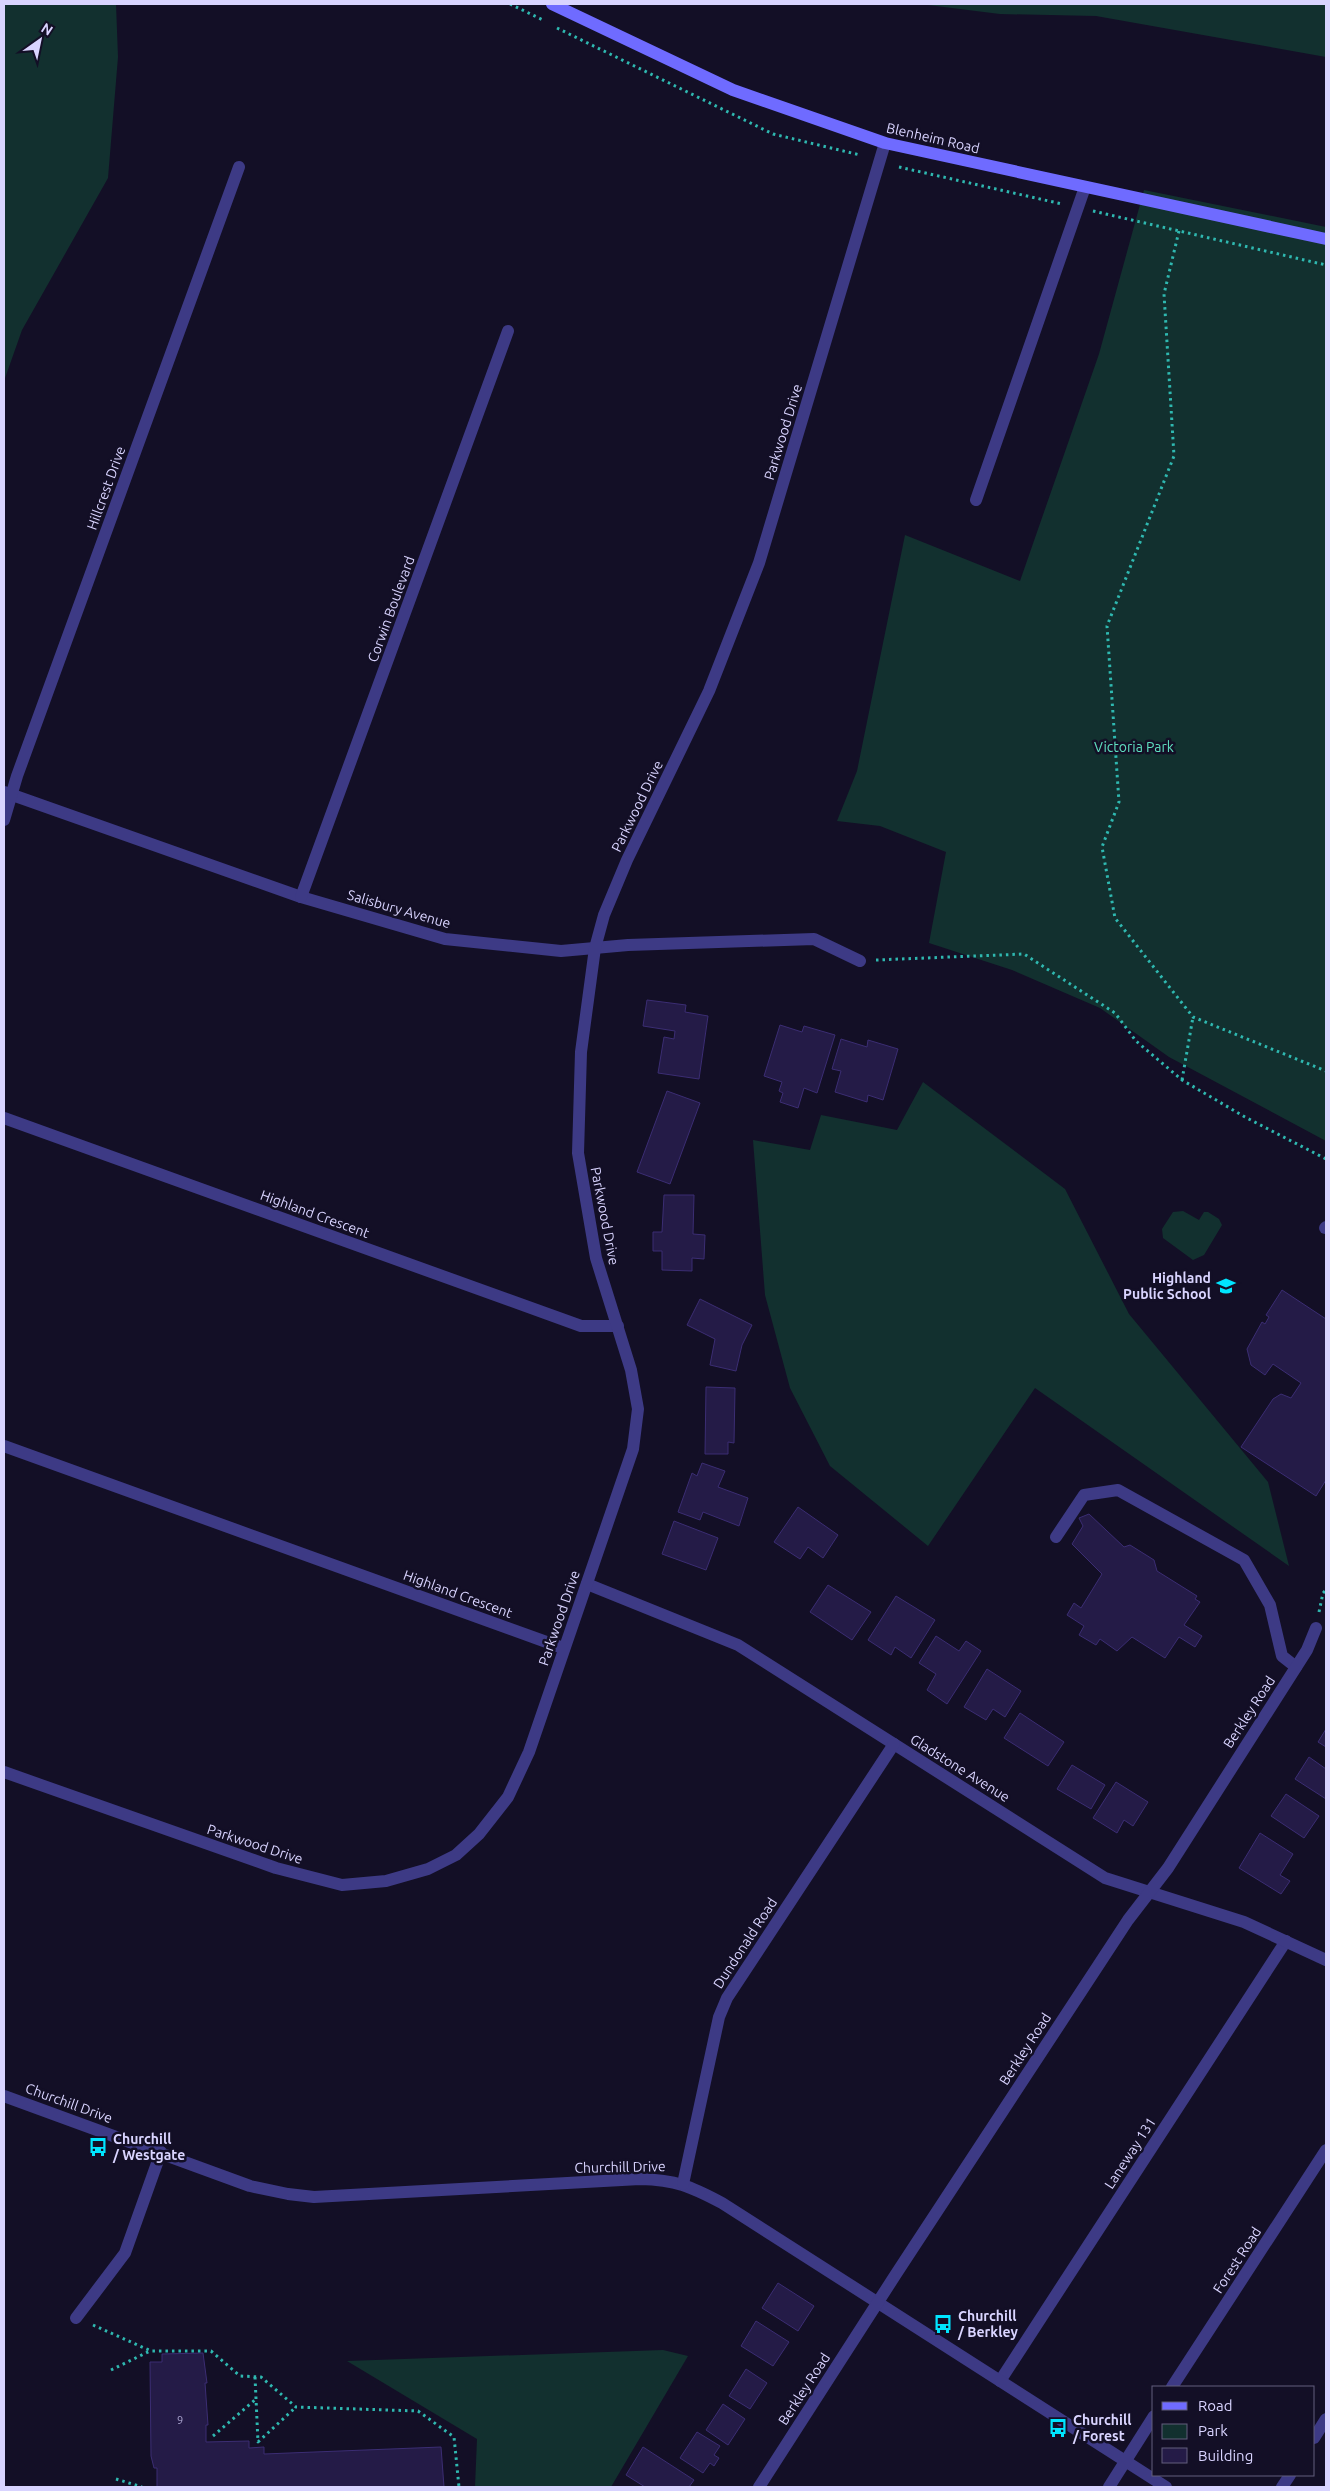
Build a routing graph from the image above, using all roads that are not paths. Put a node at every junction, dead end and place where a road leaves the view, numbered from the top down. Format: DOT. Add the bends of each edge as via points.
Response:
graph roads {
  1 [pos="552,4"];
  2 [pos="885,143"];
  3 [pos="239,167"];
  4 [pos="1085,187"];
  5 [pos="1326,239"];
  6 [pos="508,331"];
  7 [pos="976,500"];
  8 [pos="7,794"];
  9 [pos="4,820"];
  10 [pos="301,897"];
  11 [pos="595,948"];
  12 [pos="860,960"];
  13 [pos="4,1118"];
  14 [pos="618,1326"];
  15 [pos="4,1446"];
  16 [pos="1056,1537"];
  17 [pos="587,1584"];
  18 [pos="1316,1628"];
  19 [pos="563,1648"];
  20 [pos="1296,1667"];
  21 [pos="894,1744"];
  22 [pos="4,1772"];
  23 [pos="1149,1893"];
  24 [pos="1286,1942"];
  25 [pos="1326,1960"];
  26 [pos="4,2096"];
  27 [pos="1326,2150"];
  28 [pos="161,2152"];
  29 [pos="683,2184"];
  30 [pos="877,2302"];
  31 [pos="76,2318"];
  32 [pos="1000,2381"];
  33 [pos="1173,2386"];
  34 [pos="1152,2419"];
  35 [pos="1326,2419"];
  36 [pos="1315,2436"];
  37 [pos="1125,2461"];
  38 [pos="1289,2476"];
  39 [pos="759,2487"];
  40 [pos="1109,2487"];
  41 [pos="1166,2487"];
  42 [pos="1282,2487"];
  1 -- 2 [label="main road, Blenheim Road" via="733,90"];
  2 -- 4 [label="main road, Blenheim Road"];
  2 -- 11 [label="street, Parkwood Drive" via="759,563 709,691 627,860 604,915"];
  3 -- 8 [label="street, Hillcrest Drive"];
  4 -- 5 [label="main road, Blenheim Road"];
  4 -- 7 [label="street"];
  6 -- 10 [label="street, Corwin Boulevard"];
  8 -- 9 [label="street, Hillcrest Drive"];
  8 -- 10 [label="street, Salisbury Avenue"];
  10 -- 11 [label="street, Salisbury Avenue" via="445,939 562,950"];
  11 -- 12 [label="street, Salisbury Avenue" via="814,939"];
  11 -- 14 [label="street, Parkwood Drive" via="581,1052 578,1153 596,1258"];
  13 -- 14 [label="street, Highland Crescent" via="582,1326"];
  14 -- 17 [label="street, Parkwood Drive" via="638,1409 634,1441"];
  15 -- 19 [label="street, Highland Crescent"];
  16 -- 20 [label="street" via="1084,1495 1118,1490 1244,1560 1270,1605 1282,1656"];
  17 -- 19 [label="street, Parkwood Drive"];
  17 -- 21 [label="street, Gladstone Avenue" via="738,1645"];
  18 -- 20 [label="street, Berkley Road"];
  19 -- 22 [label="street, Parkwood Drive" via="529,1752 508,1797 479,1834 456,1855 428,1869 386,1882 342,1885 276,1868"];
  20 -- 23 [label="street, Berkley Road"];
  21 -- 23 [label="street, Gladstone Avenue" via="1105,1878"];
  21 -- 29 [label="street, Dundonald Road" via="727,1998 719,2017"];
  23 -- 24 [label="street, Gladstone Avenue" via="1244,1922"];
  23 -- 30 [label="street, Berkley Road"];
  24 -- 25 [label="street, Gladstone Avenue"];
  24 -- 32 [label="street, Laneway 131"];
  26 -- 28 [label="street, Churchill Drive"];
  27 -- 33 [label="street, Forest Road"];
  28 -- 29 [label="street, Churchill Drive" via="250,2186 314,2196 640,2179"];
  28 -- 31 [label="street" via="125,2253"];
  29 -- 30 [label="street, Churchill Drive" via="722,2202"];
  30 -- 32 [label="street, Churchill Drive"];
  30 -- 39 [label="street, Berkley Road"];
  32 -- 37 [label="street, Churchill Drive"];
  34 -- 37 [label="street"];
  35 -- 36 [label="street"];
  37 -- 40 [label="street"];
  37 -- 41 [label="street, Churchill Drive"];
  38 -- 42 [label="street"];
}
